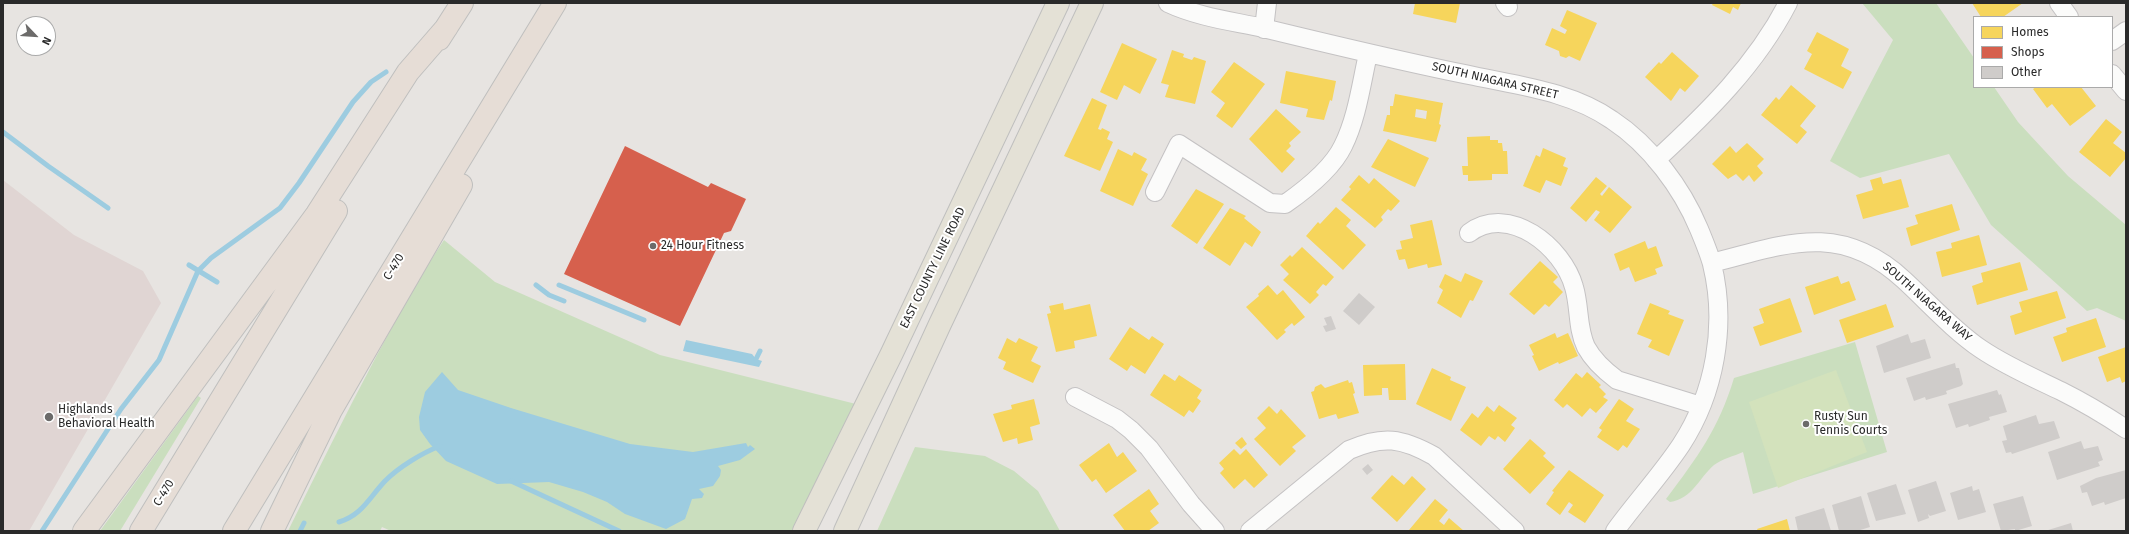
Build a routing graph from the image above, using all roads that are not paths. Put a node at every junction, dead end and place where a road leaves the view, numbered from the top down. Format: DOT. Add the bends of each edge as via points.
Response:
graph roads {
  1 [pos="462,3"];
  2 [pos="555,3"];
  3 [pos="1058,3"];
  4 [pos="1092,3"];
  5 [pos="1168,3"];
  6 [pos="1267,3"];
  7 [pos="1788,3"];
  8 [pos="2059,3"];
  9 [pos="2068,16"];
  10 [pos="447,27"];
  11 [pos="1264,29"];
  12 [pos="2126,31"];
  13 [pos="2113,41"];
  14 [pos="1368,54"];
  15 [pos="2113,75"];
  16 [pos="508,79"];
  17 [pos="2126,90"];
  18 [pos="1656,160"];
  19 [pos="1155,192"];
  20 [pos="1469,233"];
  21 [pos="1712,263"];
  22 [pos="1075,396"];
  23 [pos="1702,406"];
  24 [pos="2126,429"];
  25 [pos="84,531"];
  26 [pos="141,531"];
  27 [pos="234,531"];
  28 [pos="272,531"];
  29 [pos="804,531"];
  30 [pos="845,531"];
  31 [pos="1214,531"];
  32 [pos="1250,531"];
  33 [pos="1515,531"];
  34 [pos="1615,531"];
  1 -- 10 [label="highway, C-470"];
  2 -- 16 [label="highway, C-470"];
  3 -- 29 [label="main road, EAST COUNTY LINE ROAD" via="891,355"];
  4 -- 30 [label="main road"];
  5 -- 11 [label="street, SOUTH NIAGARA STREET" via="1199,15"];
  6 -- 11 [label="street"];
  7 -- 18 [label="street" via="1767,38 1726,92 1698,122"];
  8 -- 9 [label="street"];
  10 -- 25 [label="highway" via="408,72 317,214"];
  10 -- 26 [label="highway, C-470"];
  11 -- 14 [label="street, SOUTH NIAGARA STREET"];
  12 -- 13 [label="street"];
  14 -- 18 [label="street, SOUTH NIAGARA STREET" via="1562,96 1586,105 1613,120"];
  14 -- 19 [label="street" via="1353,121 1343,147 1308,187 1285,204 1270,203 1179,144"];
  15 -- 17 [label="street"];
  16 -- 27 [label="highway, C-470"];
  16 -- 28 [label="highway" via="482,151 350,374"];
  18 -- 21 [label="street, SOUTH NIAGARA STREET" via="1690,208"];
  20 -- 23 [label="street" via="1476,227 1486,224 1510,224 1540,238 1555,252 1569,274 1578,305 1577,314 1582,336 1603,368 1617,380"];
  21 -- 23 [label="street, SOUTH NIAGARA STREET" via="1718,306 1717,338 1714,363"];
  21 -- 24 [label="street, SOUTH NIAGARA WAY" via="1804,241 1820,241 1861,251 1888,266 1980,348 2014,369 2084,403"];
  22 -- 31 [label="street" via="1132,430"];
  23 -- 34 [label="street, SOUTH NIAGARA STREET" via="1681,445"];
  32 -- 33 [label="street" via="1349,450 1365,443 1385,439 1419,447 1434,456"];
}
